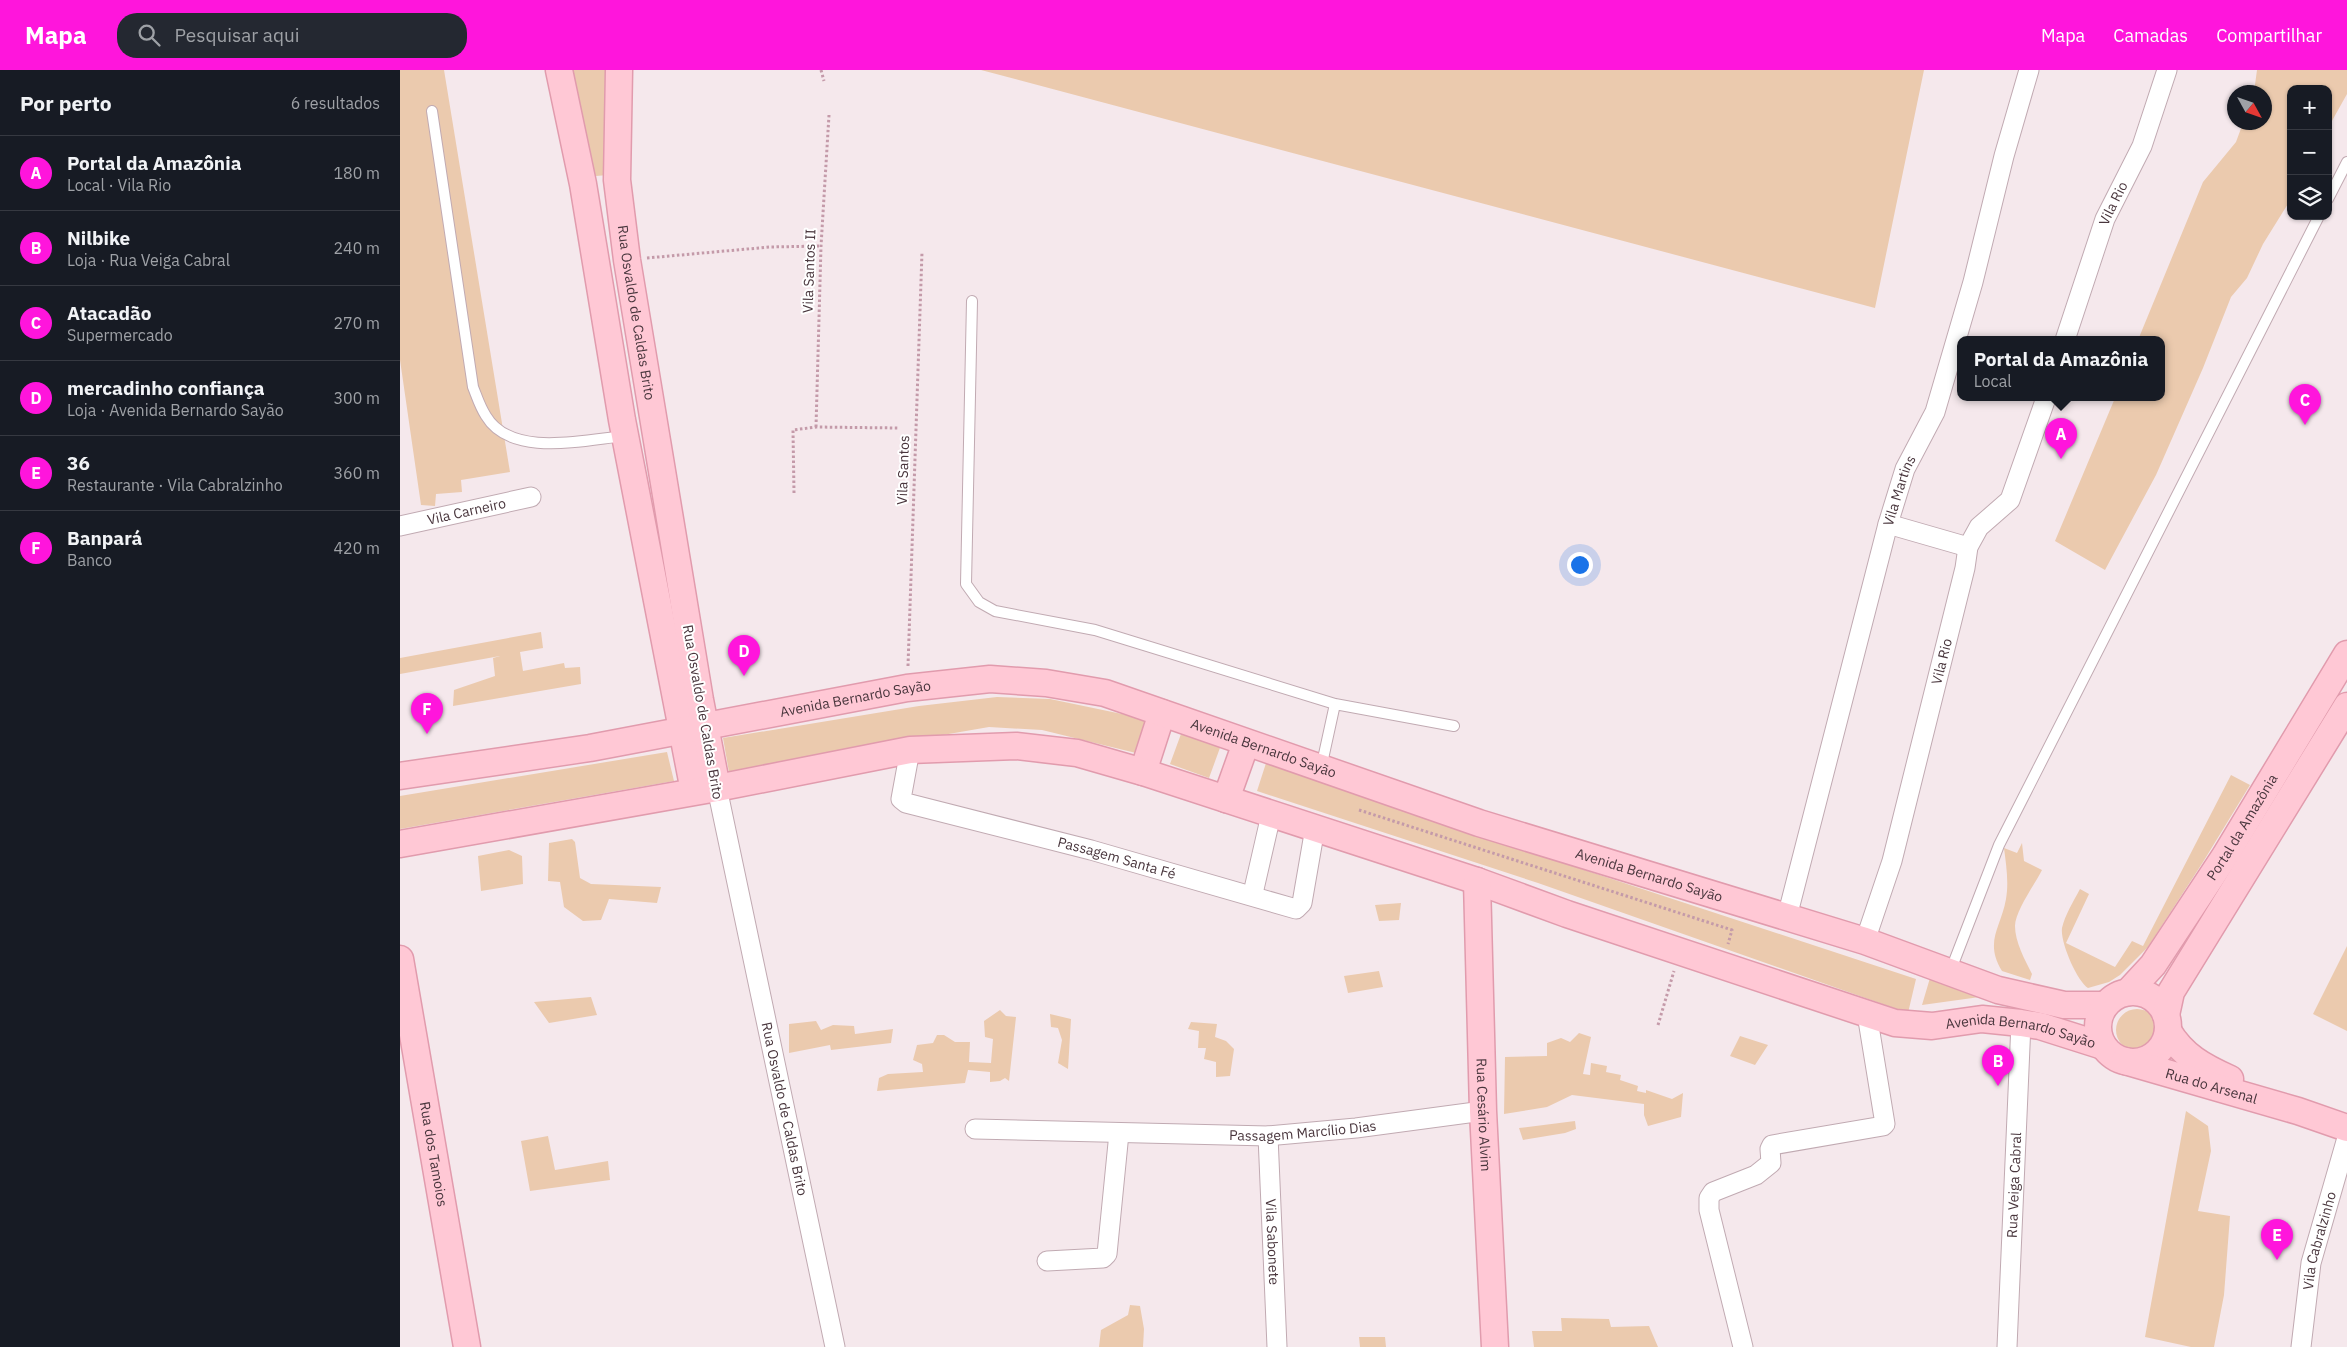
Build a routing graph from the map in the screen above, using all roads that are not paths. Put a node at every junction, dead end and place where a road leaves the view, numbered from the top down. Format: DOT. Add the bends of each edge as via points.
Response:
graph roads {
  1 [pos="559,70"];
  2 [pos="619,70"];
  3 [pos="2030,70"];
  4 [pos="2167,70"];
  5 [pos="432,111"];
  6 [pos="2347,162"];
  7 [pos="617,180"];
  8 [pos="583,184"];
  9 [pos="2332,191"];
  10 [pos="2317,220"];
  11 [pos="972,301"];
  12 [pos="1957,336"];
  13 [pos="2066,336"];
  14 [pos="1957,337"];
  15 [pos="2045,401"];
  16 [pos="626,442"];
  17 [pos="659,443"];
  18 [pos="531,497"];
  19 [pos="1888,524"];
  20 [pos="400,526"];
  21 [pos="1968,546"];
  22 [pos="2347,654"];
  23 [pos="1335,704"];
  24 [pos="2347,706"];
  25 [pos="1162,713"];
  26 [pos="1454,726"];
  27 [pos="694,729"];
  28 [pos="1246,743"];
  29 [pos="910,750"];
  30 [pos="1320,769"];
  31 [pos="1143,772"];
  32 [pos="400,776"];
  33 [pos="705,790"];
  34 [pos="1226,798"];
  35 [pos="1272,815"];
  36 [pos="1315,828"];
  37 [pos="400,844"];
  38 [pos="1478,881"];
  39 [pos="1254,888"];
  40 [pos="1787,917"];
  41 [pos="1865,941"];
  42 [pos="400,959"];
  43 [pos="1950,972"];
  44 [pos="2128,992"];
  45 [pos="2105,1005"];
  46 [pos="1867,1014"];
  47 [pos="2021,1023"];
  48 [pos="2167,1023"];
  49 [pos="2103,1046"];
  50 [pos="2125,1062"];
  51 [pos="1483,1111"];
  52 [pos="2298,1111"];
  53 [pos="2347,1128"];
  54 [pos="975,1130"];
  55 [pos="1119,1133"];
  56 [pos="1268,1136"];
  57 [pos="2347,1138"];
  58 [pos="1047,1261"];
  59 [pos="467,1347"];
  60 [pos="835,1347"];
  61 [pos="1277,1347"];
  62 [pos="1495,1347"];
  63 [pos="1742,1347"];
  64 [pos="2007,1347"];
  65 [pos="2301,1347"];
  1 -- 8 [label="street, Rua Osvaldo de Caldas Brito"];
  2 -- 7 [label="street, Rua Osvaldo de Caldas Brito"];
  3 -- 12 [label="street, Vila Martins"];
  4 -- 13 [label="street, Vila Rio" via="2142,146 2105,219"];
  5 -- 16 [label="lane" via="473,387 486,418 508,437 538,444"];
  6 -- 9 [label="lane"];
  7 -- 8 [label="street"];
  7 -- 17 [label="street, Rua Osvaldo de Caldas Brito" via="627,260"];
  8 -- 16 [label="street, Rua Osvaldo de Caldas Brito"];
  10 -- 43 [label="lane" via="1999,846"];
  11 -- 23 [label="lane" via="966,584 979,602 995,611 1095,630"];
  14 -- 19 [label="street, Vila Martins" via="1935,412 1905,469"];
  15 -- 21 [label="street, Vila Rio" via="2010,500 1979,527"];
  16 -- 17 [label="street"];
  16 -- 27 [label="street, Rua Osvaldo de Caldas Brito" via="654,590"];
  17 -- 27 [label="street, Rua Osvaldo de Caldas Brito"];
  18 -- 20 [label="street, Vila Carneiro"];
  19 -- 21 [label="street"];
  19 -- 40 [label="street, Vila Martins"];
  21 -- 41 [label="street, Vila Rio" via="1912,786 1892,861"];
  22 -- 44 [label="street, Portal da Amazônia" via="2225,856 2153,966"];
  23 -- 26 [label="lane"];
  23 -- 30 [label="lane"];
  24 -- 48 [label="street, Portal da Amazônia" via="2171,992"];
  25 -- 27 [label="street, Avenida Bernardo Sayão" via="1105,692 990,679 907,688"];
  25 -- 28 [label="street, Avenida Bernardo Sayão"];
  25 -- 31 [label="street"];
  27 -- 32 [label="street, Avenida Bernardo Sayão" via="580,750"];
  27 -- 33 [label="street, Rua Osvaldo de Caldas Brito"];
  28 -- 30 [label="street, Avenida Bernardo Sayão"];
  28 -- 34 [label="street"];
  29 -- 31 [label="street, Avenida Bernardo Sayão" via="1016,746 1077,753"];
  29 -- 33 [label="street, Avenida Bernardo Sayão"];
  29 -- 36 [label="street, Passagem Santa Fé" via="902,799 906,803 1091,850 1296,909 1302,903"];
  30 -- 40 [label="street, Avenida Bernardo Sayão" via="1479,823"];
  31 -- 34 [label="street, Avenida Bernardo Sayão"];
  33 -- 37 [label="street, Avenida Bernardo Sayão"];
  33 -- 60 [label="street, Rua Osvaldo de Caldas Brito"];
  34 -- 35 [label="street, Avenida Bernardo Sayão"];
  35 -- 36 [label="street, Avenida Bernardo Sayão"];
  35 -- 39 [label="street"];
  36 -- 38 [label="street, Avenida Bernardo Sayão"];
  38 -- 46 [label="street, Avenida Bernardo Sayão"];
  38 -- 51 [label="street, Rua Cesário Alvim"];
  40 -- 41 [label="street, Avenida Bernardo Sayão"];
  41 -- 43 [label="street, Avenida Bernardo Sayão"];
  42 -- 59 [label="street, Rua dos Tamoios"];
  43 -- 45 [label="street, Avenida Bernardo Sayão" via="1998,990 2064,1005"];
  44 -- 45 [label="street" via="2119,994"];
  44 -- 48 [label="street" via="2140,992 2151,997 2160,1005"];
  45 -- 49 [label="street" via="2098,1021"];
  46 -- 47 [label="street, Avenida Bernardo Sayão" via="1895,1023 1932,1026 1982,1019"];
  46 -- 63 [label="street" via="1885,1124 1772,1145 1771,1163 1760,1173 1713,1192 1709,1198 1708,1210"];
  47 -- 49 [label="street, Avenida Bernardo Sayão"];
  47 -- 64 [label="street, Rua Veiga Cabral"];
  48 -- 50 [label="street" via="2165,1040 2153,1055 2144,1060"];
  48 -- 52 [label="street, Rua do Arsenal" via="2176,1044 2201,1066"];
  49 -- 50 [label="street" via="2112,1056"];
  50 -- 52 [label="street, Rua do Arsenal"];
  51 -- 56 [label="street, Passagem Marcílio Dias"];
  51 -- 62 [label="street, Rua Cesário Alvim"];
  52 -- 53 [label="street, Rua do Arsenal"];
  54 -- 55 [label="street, Passagem Marcílio Dias"];
  55 -- 56 [label="street, Passagem Marcílio Dias"];
  55 -- 58 [label="street" via="1107,1254 1103,1258"];
  56 -- 61 [label="street, Vila Sabonete"];
  57 -- 65 [label="street, Vila Cabralzinho" via="2311,1263"];
}
